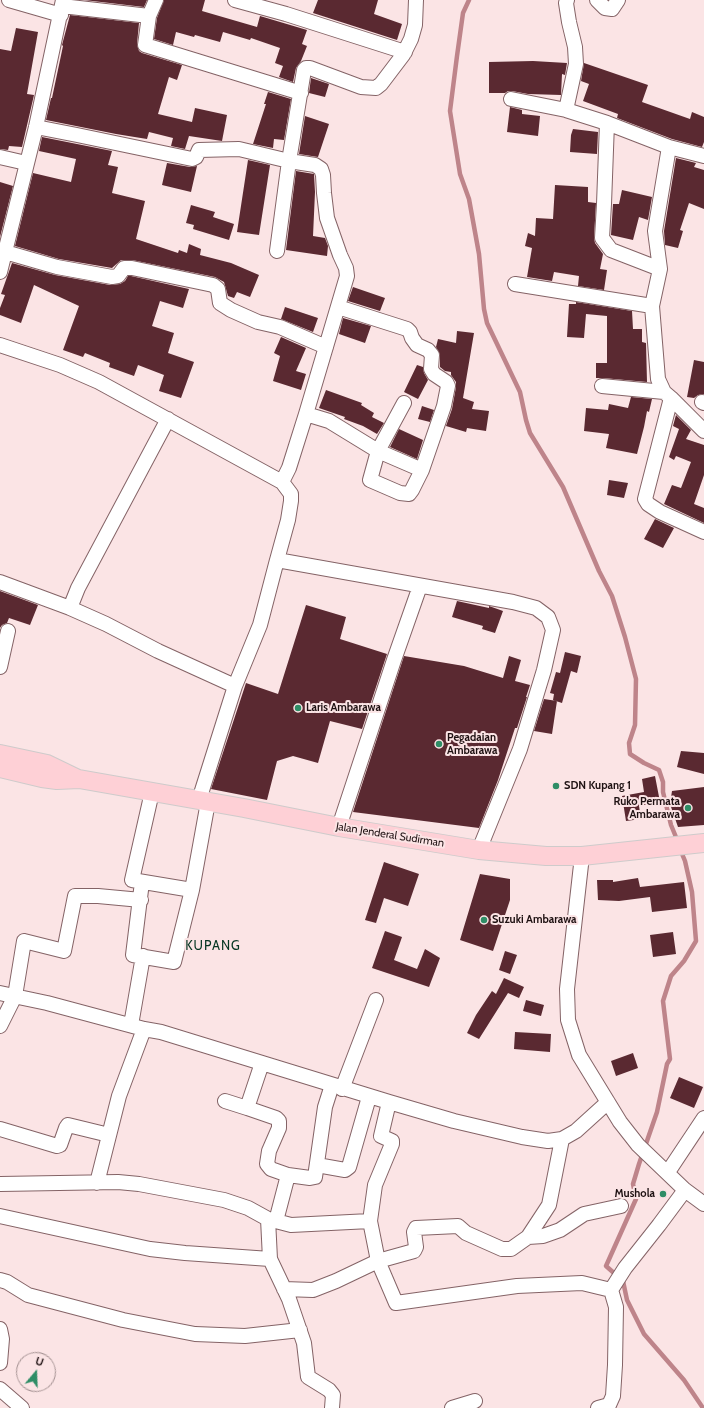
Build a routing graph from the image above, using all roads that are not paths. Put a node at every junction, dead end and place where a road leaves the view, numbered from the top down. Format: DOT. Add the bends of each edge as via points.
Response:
graph roads {
  1 [pos="9,0"];
  2 [pos="156,0"];
  3 [pos="235,0"];
  4 [pos="416,0"];
  5 [pos="567,0"];
  6 [pos="597,0"];
  7 [pos="618,0"];
  8 [pos="62,7"];
  9 [pos="149,16"];
  10 [pos="405,52"];
  11 [pos="301,93"];
  12 [pos="511,99"];
  13 [pos="566,110"];
  14 [pos="607,123"];
  15 [pos="36,127"];
  16 [pos="669,147"];
  17 [pos="704,156"];
  18 [pos="0,157"];
  19 [pos="289,161"];
  20 [pos="26,163"];
  21 [pos="277,251"];
  22 [pos="5,252"];
  23 [pos="660,269"];
  24 [pos="0,272"];
  25 [pos="516,284"];
  26 [pos="652,306"];
  27 [pos="338,307"];
  28 [pos="0,345"];
  29 [pos="326,346"];
  30 [pos="602,386"];
  31 [pos="668,395"];
  32 [pos="404,403"];
  33 [pos="306,414"];
  34 [pos="168,419"];
  35 [pos="704,431"];
  36 [pos="378,451"];
  37 [pos="422,470"];
  38 [pos="282,482"];
  39 [pos="704,532"];
  40 [pos="277,560"];
  41 [pos="0,582"];
  42 [pos="420,586"];
  43 [pos="70,608"];
  44 [pos="8,631"];
  45 [pos="0,667"];
  46 [pos="235,686"];
  47 [pos="0,754"];
  48 [pos="0,768"];
  49 [pos="78,779"];
  50 [pos="152,792"];
  51 [pos="204,801"];
  52 [pos="339,826"];
  53 [pos="704,843"];
  54 [pos="479,850"];
  55 [pos="582,856"];
  56 [pos="142,882"];
  57 [pos="192,890"];
  58 [pos="141,900"];
  59 [pos="143,956"];
  60 [pos="0,993"];
  61 [pos="15,996"];
  62 [pos="376,1000"];
  63 [pos="0,1026"];
  64 [pos="137,1027"];
  65 [pos="262,1063"];
  66 [pos="337,1087"];
  67 [pos="369,1097"];
  68 [pos="226,1101"];
  69 [pos="389,1102"];
  70 [pos="608,1102"];
  71 [pos="247,1108"];
  72 [pos="704,1118"];
  73 [pos="0,1129"];
  74 [pos="109,1135"];
  75 [pos="562,1138"];
  76 [pos="317,1165"];
  77 [pos="668,1172"];
  78 [pos="288,1175"];
  79 [pos="0,1179"];
  80 [pos="97,1183"];
  81 [pos="0,1184"];
  82 [pos="47,1184"];
  83 [pos="685,1190"];
  84 [pos="704,1204"];
  85 [pos="622,1206"];
  86 [pos="0,1216"];
  87 [pos="272,1220"];
  88 [pos="370,1221"];
  89 [pos="528,1237"];
  90 [pos="270,1258"];
  91 [pos="378,1261"];
  92 [pos="0,1280"];
  93 [pos="613,1286"];
  94 [pos="284,1289"];
  95 [pos="0,1329"];
  96 [pos="300,1330"];
  97 [pos="0,1363"];
  98 [pos="0,1389"];
  99 [pos="475,1401"];
  100 [pos="606,1407"];
  101 [pos="22,1408"];
  102 [pos="332,1408"];
  103 [pos="452,1408"];
  1 -- 8 [label="street"];
  2 -- 9 [label="street"];
  3 -- 10 [label="street"];
  4 -- 10 [label="street" via="415,25"];
  5 -- 13 [label="street" via="576,64"];
  6 -- 7 [label="street" via="605,8 612,9"];
  8 -- 9 [label="street"];
  8 -- 15 [label="street"];
  9 -- 11 [label="street" via="145,45"];
  10 -- 11 [label="street" via="376,88 361,87 306,68"];
  11 -- 19 [label="street"];
  12 -- 13 [label="street"];
  13 -- 14 [label="street"];
  14 -- 16 [label="street"];
  14 -- 23 [label="street" via="602,238 611,250"];
  15 -- 19 [label="street" via="192,159 196,158 200,150 239,149"];
  15 -- 20 [label="street"];
  16 -- 17 [label="street"];
  16 -- 23 [label="street" via="655,231"];
  18 -- 20 [label="street"];
  19 -- 21 [label="street"];
  19 -- 27 [label="street" via="314,165 321,169 323,174 327,218 347,276"];
  20 -- 22 [label="street"];
  22 -- 24 [label="street"];
  22 -- 29 [label="street" via="57,267 112,278 118,276 124,268 132,268 213,285 218,289 220,303 232,310"];
  23 -- 26 [label="street"];
  25 -- 26 [label="street"];
  26 -- 31 [label="street" via="658,379"];
  27 -- 29 [label="street"];
  27 -- 37 [label="street" via="408,329 417,345 432,355 431,369 434,374 446,382 448,386 444,406"];
  28 -- 34 [label="street" via="60,365 99,382"];
  29 -- 33 [label="street"];
  30 -- 31 [label="street"];
  31 -- 35 [label="street"];
  31 -- 39 [label="street" via="645,499 660,512"];
  32 -- 36 [label="street"];
  33 -- 36 [label="street" via="329,421"];
  33 -- 38 [label="street"];
  34 -- 38 [label="street"];
  34 -- 43 [label="street" via="78,588"];
  36 -- 37 [label="street"];
  36 -- 37 [label="street" via="370,480 400,493 409,494"];
  38 -- 40 [label="street" via="291,494 291,501"];
  40 -- 42 [label="street"];
  40 -- 46 [label="street" via="260,625"];
  41 -- 43 [label="street"];
  42 -- 52 [label="street"];
  42 -- 54 [label="street" via="536,608 548,616 553,630 544,670 520,749"];
  43 -- 46 [label="street"];
  44 -- 45 [label="street"];
  46 -- 51 [label="street"];
  47 -- 49 [label="main road, Jalan Jenderal Sudirman" via="47,764"];
  48 -- 49 [label="main road, Jalan Jenderal Sudirman" via="50,779"];
  49 -- 50 [label="main road, Jalan Jenderal Sudirman"];
  50 -- 51 [label="main road, Jalan Jenderal Sudirman"];
  50 -- 56 [label="street" via="132,880"];
  51 -- 52 [label="main road, Jalan Jenderal Sudirman"];
  51 -- 57 [label="street"];
  52 -- 54 [label="main road, Jalan Jenderal Sudirman"];
  53 -- 55 [label="main road, Jalan Jenderal Sudirman"];
  54 -- 55 [label="main road, Jalan Jenderal Sudirman" via="546,856"];
  55 -- 70 [label="street" via="567,989 568,1020 579,1055"];
  56 -- 57 [label="street"];
  56 -- 58 [label="street"];
  57 -- 59 [label="street" via="174,962"];
  58 -- 59 [label="street" via="133,955"];
  58 -- 61 [label="street" via="75,896 64,951 24,942"];
  59 -- 64 [label="street"];
  60 -- 61 [label="street"];
  61 -- 63 [label="street"];
  61 -- 64 [label="street"];
  62 -- 66 [label="street"];
  64 -- 65 [label="street"];
  64 -- 74 [label="street"];
  65 -- 66 [label="street"];
  65 -- 71 [label="street"];
  66 -- 67 [label="street"];
  66 -- 76 [label="street" via="325,1107"];
  67 -- 69 [label="street"];
  67 -- 76 [label="street" via="349,1166 345,1170"];
  68 -- 71 [label="street"];
  69 -- 75 [label="street" via="522,1137 548,1141"];
  69 -- 88 [label="street" via="381,1136 392,1141 392,1144 375,1186"];
  70 -- 75 [label="street" via="576,1131"];
  70 -- 77 [label="street" via="638,1145"];
  71 -- 78 [label="street" via="279,1121 267,1164 271,1169"];
  72 -- 77 [label="street"];
  73 -- 74 [label="street" via="57,1146 60,1145 68,1125"];
  74 -- 80 [label="street"];
  75 -- 89 [label="street" via="549,1205"];
  76 -- 78 [label="street" via="315,1177"];
  77 -- 83 [label="street"];
  78 -- 87 [label="street"];
  79 -- 82 [label="street" via="42,1180"];
  80 -- 82 [label="street"];
  80 -- 87 [label="street" via="139,1184 224,1200"];
  81 -- 82 [label="street"];
  83 -- 84 [label="street"];
  83 -- 93 [label="street"];
  85 -- 89 [label="street" via="584,1214 560,1230 543,1236"];
  86 -- 90 [label="street" via="150,1249"];
  87 -- 88 [label="street" via="291,1225"];
  87 -- 90 [label="street"];
  88 -- 91 [label="street"];
  89 -- 91 [label="street" via="511,1249 502,1249 466,1233 458,1226 416,1228 414,1251"];
  90 -- 94 [label="street"];
  91 -- 93 [label="street" via="396,1303 517,1286 582,1283"];
  91 -- 94 [label="street" via="313,1290"];
  92 -- 96 [label="street" via="28,1294 123,1320 195,1334 245,1336"];
  93 -- 100 [label="street" via="616,1307 615,1365 612,1396"];
  94 -- 96 [label="street"];
  95 -- 97 [label="street"];
  96 -- 102 [label="street" via="308,1377 333,1395"];
  98 -- 101 [label="street"];
  99 -- 103 [label="street"];
}
